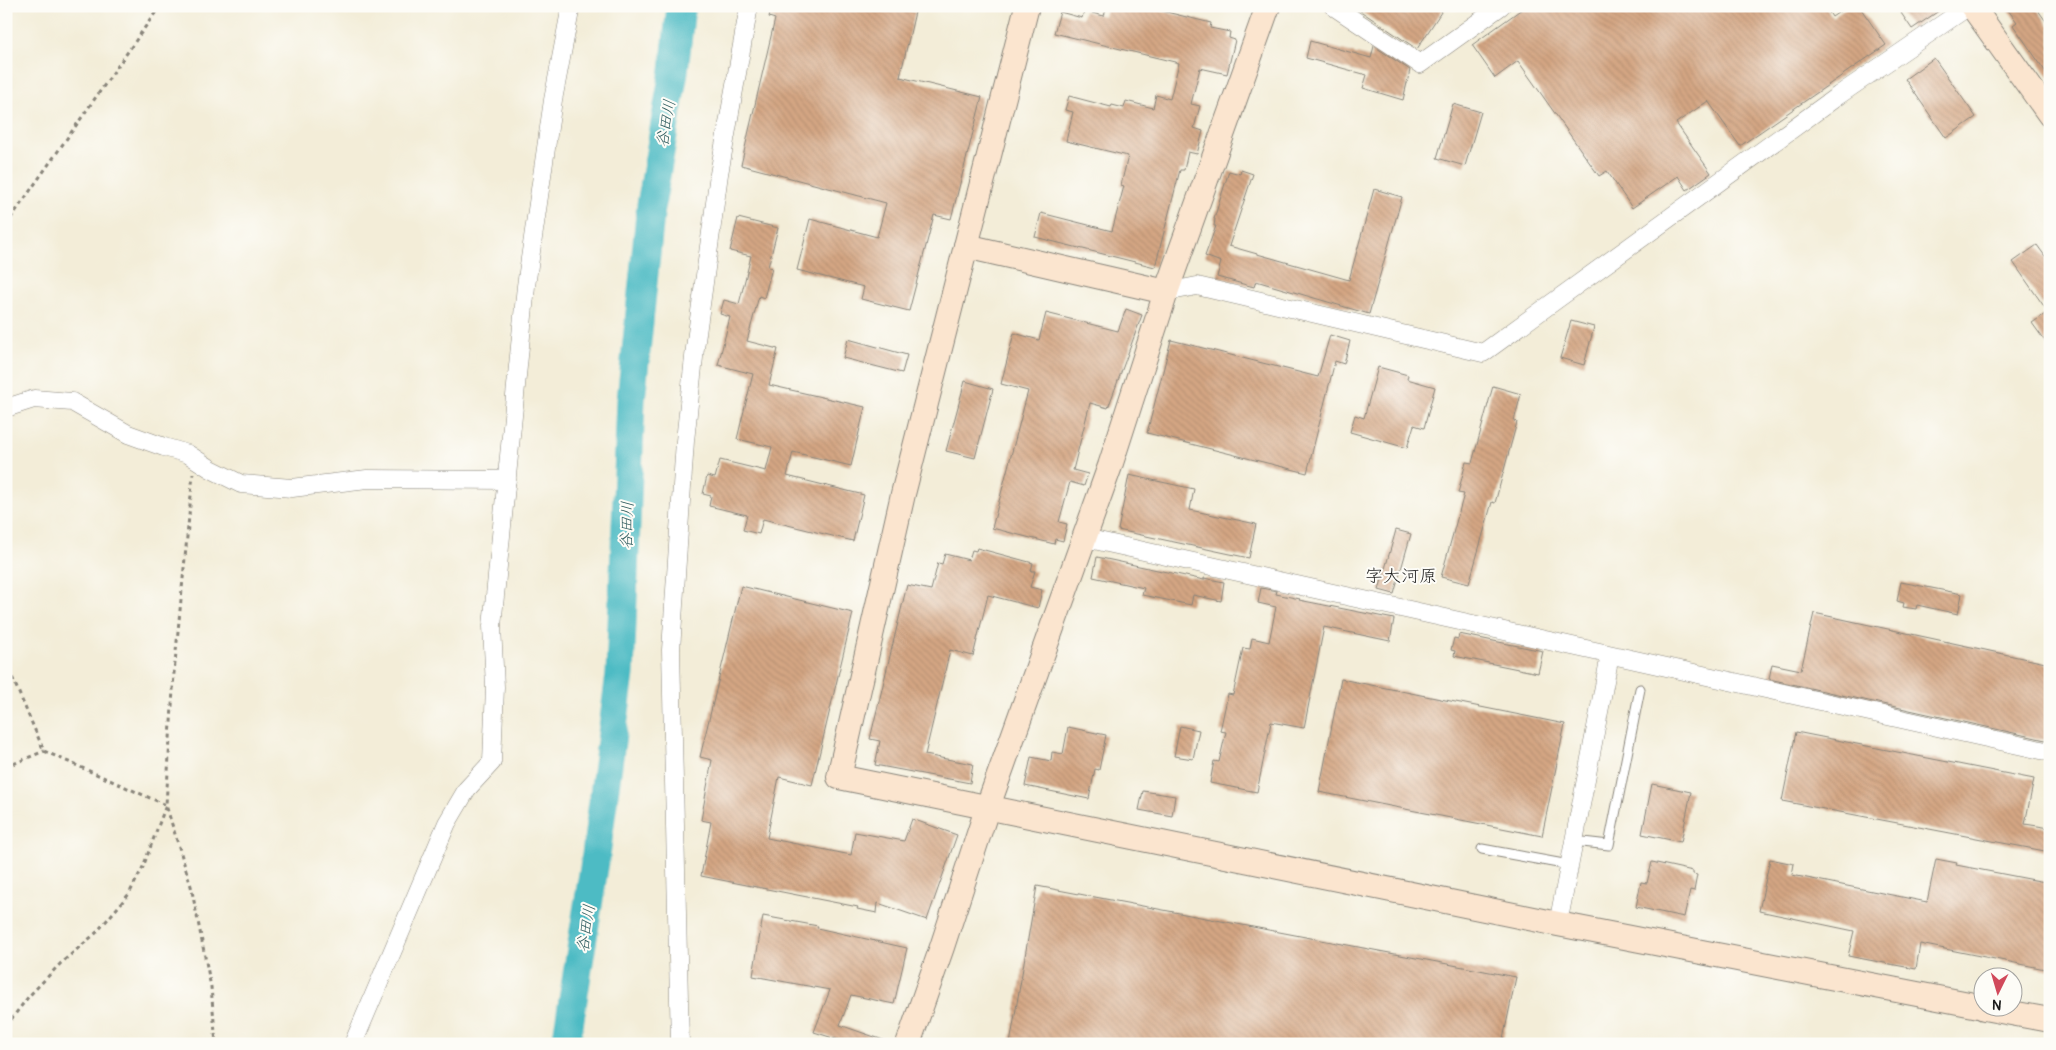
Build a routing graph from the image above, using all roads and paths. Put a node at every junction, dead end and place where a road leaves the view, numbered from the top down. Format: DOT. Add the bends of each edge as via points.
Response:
graph roads {
  1 [pos="160,6"];
  2 [pos="571,6"];
  3 [pos="749,6"];
  4 [pos="1027,6"];
  5 [pos="1268,6"];
  6 [pos="1333,6"];
  7 [pos="1501,6"];
  8 [pos="1970,6"];
  9 [pos="2050,115"];
  10 [pos="6,225"];
  11 [pos="966,246"];
  12 [pos="1166,292"];
  13 [pos="6,408"];
  14 [pos="194,458"];
  15 [pos="507,480"];
  16 [pos="1085,538"];
  17 [pos="1610,655"];
  18 [pos="6,663"];
  19 [pos="1640,689"];
  20 [pos="44,751"];
  21 [pos="2050,752"];
  22 [pos="6,767"];
  23 [pos="166,805"];
  24 [pos="987,809"];
  25 [pos="1574,841"];
  26 [pos="1482,849"];
  27 [pos="1569,865"];
  28 [pos="1558,924"];
  29 [pos="1974,1006"];
  30 [pos="2024,1015"];
  31 [pos="2050,1020"];
  32 [pos="6,1026"];
  33 [pos="216,1044"];
  34 [pos="353,1044"];
  35 [pos="680,1044"];
  36 [pos="908,1044"];
  1 -- 10 [label="path"];
  2 -- 15 [label="street" via="553,100 526,286"];
  3 -- 35 [label="street" via="718,174 695,348 685,441 671,650"];
  4 -- 11 [label="street"];
  5 -- 12 [label="street"];
  6 -- 7 [label="street" via="1420,64"];
  8 -- 9 [label="street"];
  8 -- 12 [label="street" via="1839,95 1483,353 1197,286"];
  11 -- 12 [label="street"];
  11 -- 24 [label="street" via="903,494 839,777"];
  12 -- 16 [label="street"];
  13 -- 14 [label="street" via="34,399 72,402 128,434"];
  14 -- 15 [label="street" via="241,484 292,488 367,479"];
  14 -- 23 [label="path" via="174,673"];
  15 -- 34 [label="street" via="492,626 492,762 467,789 447,823"];
  16 -- 17 [label="street"];
  16 -- 24 [label="street"];
  17 -- 21 [label="street"];
  17 -- 25 [label="street"];
  18 -- 20 [label="path"];
  19 -- 25 [label="lane" via="1609,846"];
  20 -- 22 [label="path"];
  20 -- 23 [label="path"];
  23 -- 32 [label="path" via="144,867 129,894 96,933 29,996"];
  23 -- 33 [label="path" via="191,886 211,987"];
  24 -- 28 [label="street"];
  24 -- 36 [label="street"];
  25 -- 27 [label="street"];
  26 -- 27 [label="lane"];
  27 -- 28 [label="street"];
  28 -- 29 [label="street"];
  30 -- 31 [label="street"];
}
